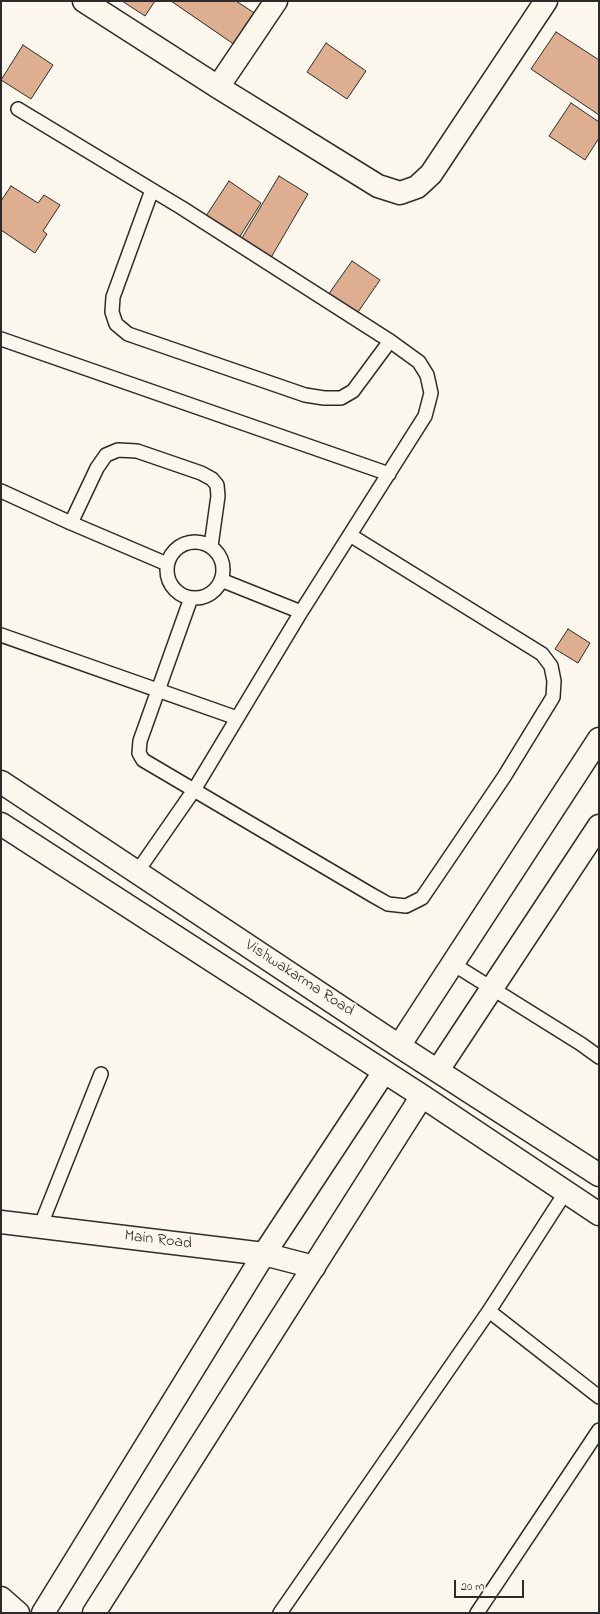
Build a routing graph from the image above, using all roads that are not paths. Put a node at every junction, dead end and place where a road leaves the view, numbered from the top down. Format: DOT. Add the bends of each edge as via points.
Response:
graph roads {
  1 [pos="84,1"];
  2 [pos="276,1"];
  3 [pos="546,1"];
  4 [pos="218,87"];
  5 [pos="18,109"];
  6 [pos="152,190"];
  7 [pos="1,339"];
  8 [pos="390,341"];
  9 [pos="389,474"];
  10 [pos="1,491"];
  11 [pos="71,523"];
  12 [pos="350,535"];
  13 [pos="211,546"];
  14 [pos="167,564"];
  15 [pos="221,580"];
  16 [pos="192,598"];
  17 [pos="301,612"];
  18 [pos="1,636"];
  19 [pos="158,690"];
  20 [pos="237,718"];
  21 [pos="599,739"];
  22 [pos="1,782"];
  23 [pos="194,790"];
  24 [pos="1,824"];
  25 [pos="599,826"];
  26 [pos="137,872"];
  27 [pos="453,964"];
  28 [pos="492,988"];
  29 [pos="399,1046"];
  30 [pos="599,1057"];
  31 [pos="438,1070"];
  32 [pos="384,1072"];
  33 [pos="101,1074"];
  34 [pos="422,1096"];
  35 [pos="599,1175"];
  36 [pos="566,1193"];
  37 [pos="599,1214"];
  38 [pos="1,1222"];
  39 [pos="40,1227"];
  40 [pos="264,1254"];
  41 [pos="314,1267"];
  42 [pos="489,1311"];
  43 [pos="599,1397"];
  44 [pos="599,1430"];
  45 [pos="1,1598"];
  46 [pos="18,1613"];
  47 [pos="43,1613"];
  48 [pos="94,1613"];
  49 [pos="280,1613"];
  50 [pos="477,1613"];
  1 -- 4 [label="street"];
  2 -- 4 [label="street"];
  3 -- 4 [label="street" via="431,174 417,187 400,193 378,186"];
  5 -- 6 [label="lane"];
  6 -- 8 [label="lane"];
  6 -- 8 [label="lane" via="113,297 112,312 116,324 128,334 305,395 324,398 340,398 353,391"];
  7 -- 9 [label="lane"];
  8 -- 9 [label="lane" via="419,362 427,375 431,393 425,416"];
  9 -- 12 [label="lane"];
  10 -- 11 [label="lane"];
  11 -- 13 [label="lane" via="96,468 106,455 118,450 137,452 212,479 217,486 218,496"];
  11 -- 14 [label="lane"];
  12 -- 17 [label="lane"];
  12 -- 23 [label="lane" via="542,654 551,666 554,681 553,697 504,777 422,898 406,906 382,901"];
  13 -- 14 [label="lane" via="203,542 185,543 176,548"];
  13 -- 15 [label="lane" via="222,562"];
  14 -- 16 [label="lane" via="167,574 172,586 183,595"];
  15 -- 16 [label="lane" via="210,594"];
  15 -- 17 [label="lane"];
  16 -- 19 [label="lane"];
  17 -- 20 [label="lane"];
  18 -- 19 [label="lane"];
  19 -- 20 [label="lane"];
  19 -- 23 [label="lane" via="140,741 139,753 150,766"];
  20 -- 23 [label="lane"];
  21 -- 27 [label="street"];
  22 -- 26 [label="street, Vishwakarma Road"];
  23 -- 26 [label="lane"];
  24 -- 32 [label="street, Vishwakarma Road"];
  25 -- 28 [label="street"];
  26 -- 29 [label="street, Vishwakarma Road"];
  27 -- 28 [label="lane"];
  27 -- 29 [label="street"];
  28 -- 30 [label="lane"];
  28 -- 31 [label="street"];
  29 -- 31 [label="street, Vishwakarma Road"];
  31 -- 35 [label="street, Vishwakarma Road"];
  32 -- 34 [label="street, Vishwakarma Road"];
  32 -- 40 [label="street"];
  33 -- 39 [label="lane"];
  34 -- 36 [label="street, Vishwakarma Road"];
  34 -- 41 [label="street"];
  36 -- 37 [label="street, Vishwakarma Road"];
  36 -- 42 [label="lane"];
  38 -- 39 [label="street, Main Road"];
  39 -- 40 [label="street, Main Road"];
  40 -- 41 [label="street, Main Road"];
  40 -- 47 [label="street"];
  41 -- 48 [label="street"];
  42 -- 43 [label="lane"];
  42 -- 49 [label="lane"];
  44 -- 50 [label="lane"];
  45 -- 46 [label="street"];
}
